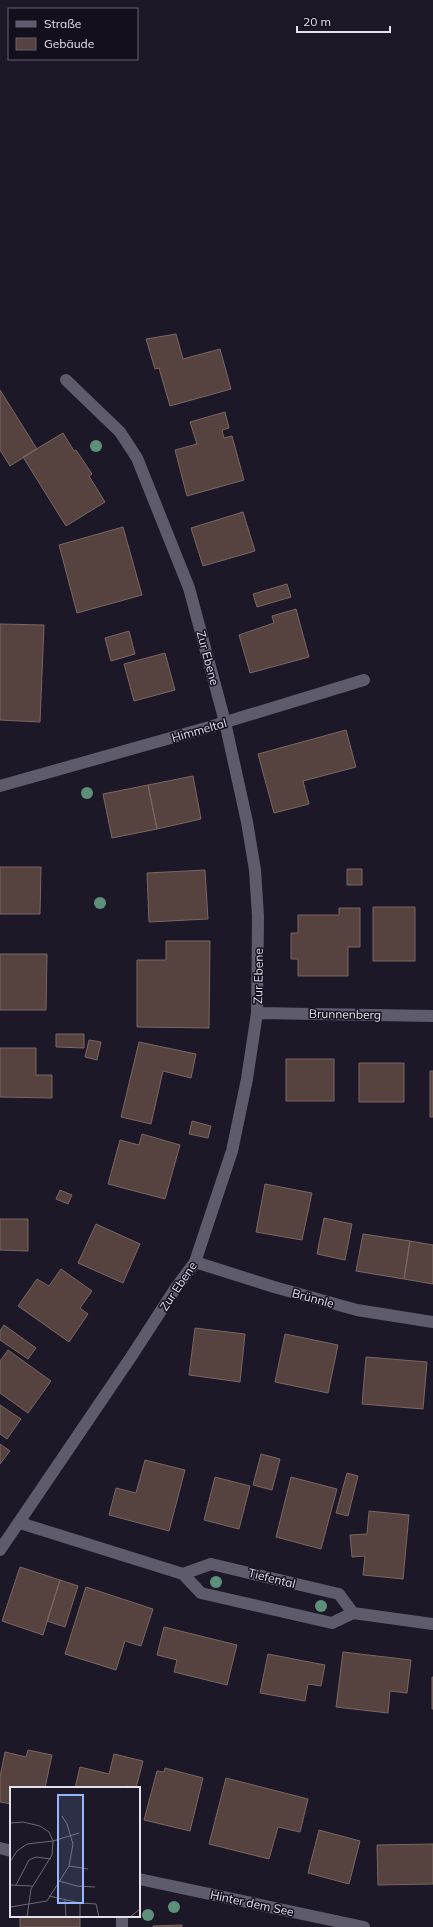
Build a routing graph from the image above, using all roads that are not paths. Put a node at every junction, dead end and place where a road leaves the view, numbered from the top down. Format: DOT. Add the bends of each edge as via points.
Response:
graph roads {
  1 [pos="66,380"];
  2 [pos="364,680"];
  3 [pos="225,722"];
  4 [pos="0,786"];
  5 [pos="257,1013"];
  6 [pos="433,1016"];
  7 [pos="195,1262"];
  8 [pos="433,1322"];
  9 [pos="20,1523"];
  10 [pos="0,1550"];
  11 [pos="183,1574"];
  12 [pos="353,1613"];
  13 [pos="433,1624"];
  14 [pos="0,1848"];
  15 [pos="10,1850"];
  16 [pos="140,1879"];
  17 [pos="364,1927"];
  1 -- 3 [label="street, Zur Ebene" via="120,432 137,458 188,588"];
  2 -- 3 [label="street, Himmeltal"];
  3 -- 4 [label="street, Himmeltal"];
  3 -- 5 [label="street, Zur Ebene" via="255,870 258,916"];
  5 -- 6 [label="street, Brunnenberg"];
  5 -- 7 [label="street, Zur Ebene" via="232,1151"];
  7 -- 8 [label="street, Brünnle" via="357,1310"];
  7 -- 9 [label="street, Zur Ebene"];
  9 -- 10 [label="street, Zur Ebene"];
  9 -- 11 [label="street"];
  11 -- 12 [label="street" via="201,1593 301,1616 332,1623"];
  11 -- 12 [label="street, Tiefental" via="210,1564 339,1594"];
  12 -- 13 [label="street"];
  14 -- 15 [label="street"];
  16 -- 17 [label="street, Hinter dem See"];
}
